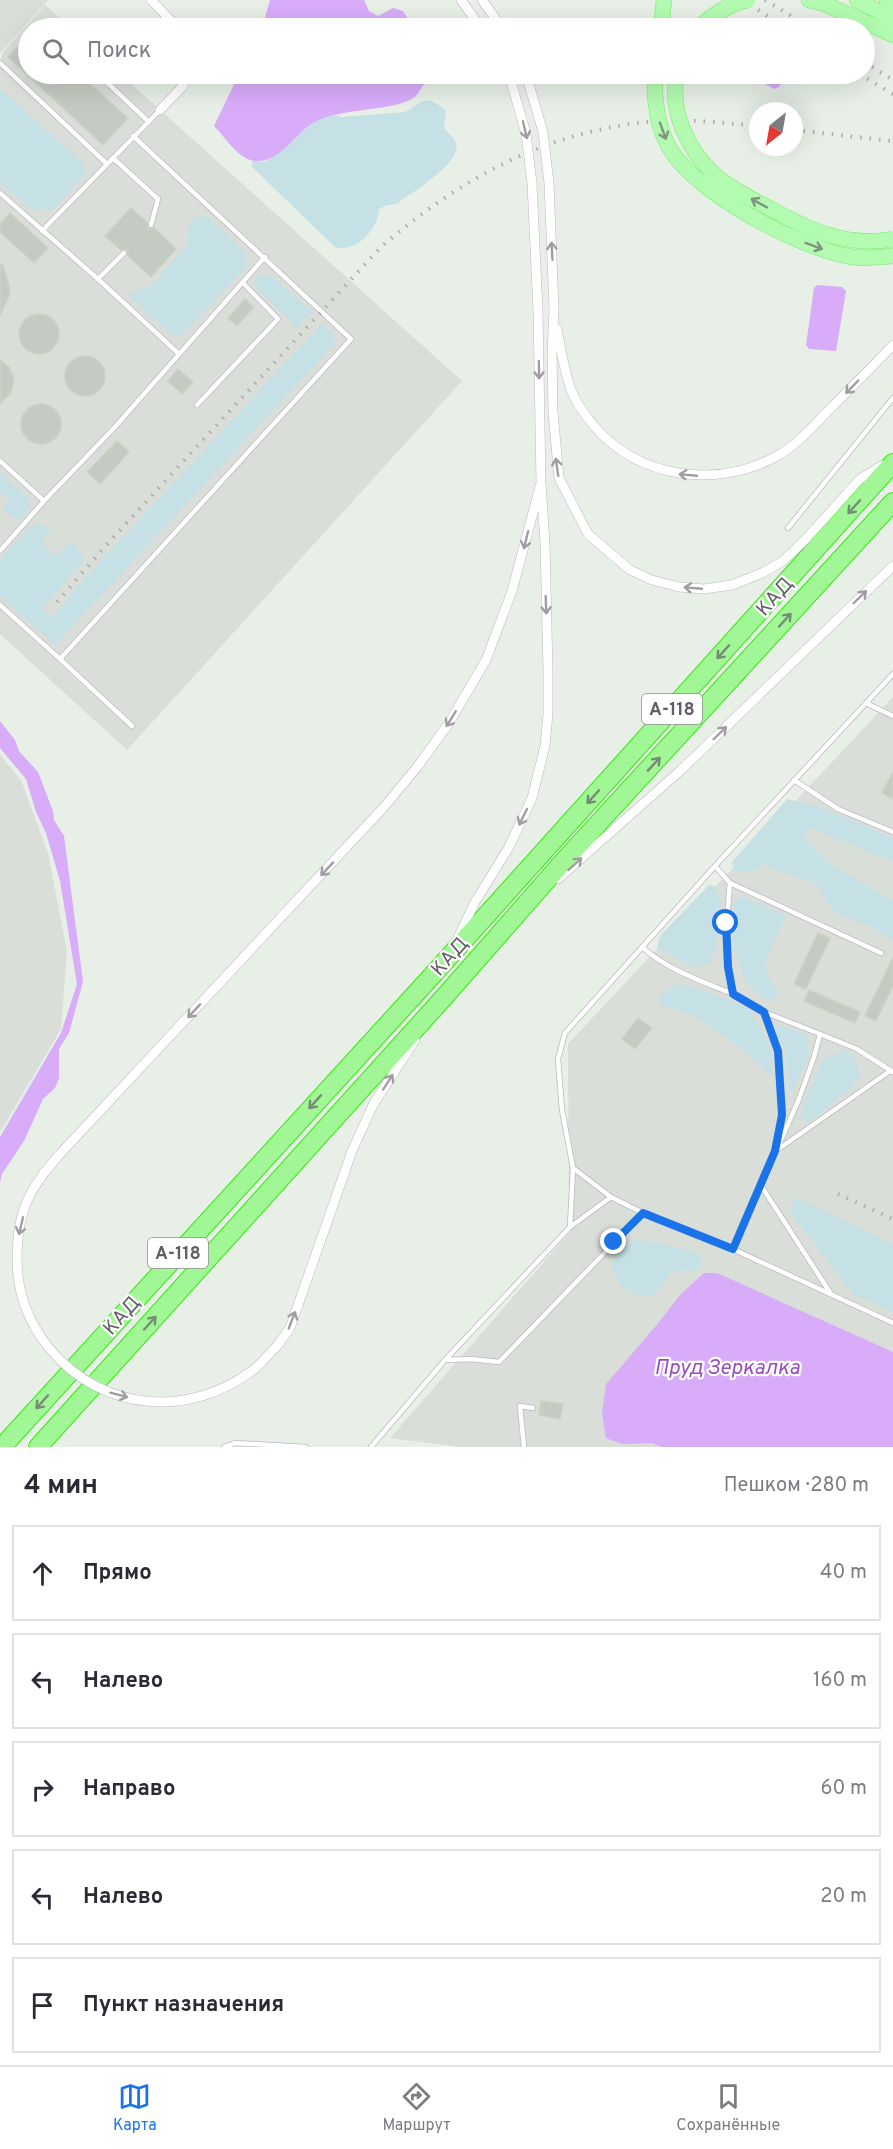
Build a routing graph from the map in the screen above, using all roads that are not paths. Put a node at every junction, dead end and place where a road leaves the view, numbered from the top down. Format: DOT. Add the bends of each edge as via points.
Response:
graph roads {
  1 [pos="152,0"];
  2 [pos="460,0"];
  3 [pos="482,0"];
  4 [pos="664,0"];
  5 [pos="748,0"];
  6 [pos="809,0"];
  7 [pos="857,0"];
  8 [pos="887,0"];
  9 [pos="893,3"];
  10 [pos="169,18"];
  11 [pos="474,18"];
  12 [pos="495,18"];
  13 [pos="662,18"];
  14 [pos="710,18"];
  15 [pos="856,18"];
  16 [pos="893,19"];
  17 [pos="875,27"];
  18 [pos="893,35"];
  19 [pos="0,63"];
  20 [pos="18,80"];
  21 [pos="22,84"];
  22 [pos="109,84"];
  23 [pos="183,84"];
  24 [pos="512,84"];
  25 [pos="529,84"];
  26 [pos="656,84"];
  27 [pos="676,84"];
  28 [pos="160,110"];
  29 [pos="149,122"];
  30 [pos="133,136"];
  31 [pos="113,158"];
  32 [pos="107,164"];
  33 [pos="0,193"];
  34 [pos="151,225"];
  35 [pos="42,231"];
  36 [pos="893,239"];
  37 [pos="124,253"];
  38 [pos="893,256"];
  39 [pos="265,257"];
  40 [pos="98,279"];
  41 [pos="243,283"];
  42 [pos="554,309"];
  43 [pos="893,345"];
  44 [pos="178,353"];
  45 [pos="893,398"];
  46 [pos="197,405"];
  47 [pos="893,461"];
  48 [pos="0,462"];
  49 [pos="540,483"];
  50 [pos="44,501"];
  51 [pos="893,501"];
  52 [pos="788,528"];
  53 [pos="0,551"];
  54 [pos="893,566"];
  55 [pos="0,605"];
  56 [pos="60,659"];
  57 [pos="893,674"];
  58 [pos="866,703"];
  59 [pos="893,716"];
  60 [pos="132,726"];
  61 [pos="794,780"];
  62 [pos="893,832"];
  63 [pos="715,866"];
  64 [pos="730,883"];
  65 [pos="516,916"];
  66 [pos="642,947"];
  67 [pos="881,953"];
  68 [pos="451,954"];
  69 [pos="733,994"];
  70 [pos="446,995"];
  71 [pos="764,1012"];
  72 [pos="820,1034"];
  73 [pos="891,1071"];
  74 [pos="775,1151"];
  75 [pos="573,1168"];
  76 [pos="760,1184"];
  77 [pos="611,1197"];
  78 [pos="643,1213"];
  79 [pos="570,1227"];
  80 [pos="733,1249"];
  81 [pos="831,1294"];
  82 [pos="893,1323"];
  83 [pos="445,1360"];
  84 [pos="533,1408"];
  85 [pos="2,1447"];
  86 [pos="38,1447"];
  87 [pos="224,1447"];
  88 [pos="306,1447"];
  89 [pos="371,1447"];
  90 [pos="524,1447"];
  1 -- 10 [label="street"];
  2 -- 11 [label="street"];
  3 -- 12 [label="street"];
  4 -- 13 [label="main road"];
  5 -- 14 [label="main road, bridge"];
  6 -- 15 [label="main road"];
  7 -- 16 [label="main road"];
  8 -- 9 [label="main road"];
  17 -- 18 [label="main road"];
  19 -- 20 [label="lane"];
  21 -- 32 [label="lane"];
  22 -- 29 [label="lane"];
  23 -- 28 [label="street"];
  24 -- 49 [label="street, one-way, bridge" via="526,134 532,183"];
  42 -- 25 [label="street, one-way, bridge" via="549,183 543,132"];
  26 -- 38 [label="main road, one-way, bridge" via="657,106 670,149 697,180 736,207 811,245 855,257"];
  36 -- 27 [label="main road, one-way, bridge" via="858,242 816,232 718,178 704,165 682,130"];
  28 -- 29 [label="lane"];
  29 -- 30 [label="lane"];
  30 -- 31 [label="lane"];
  30 -- 39 [label="lane"];
  31 -- 32 [label="lane"];
  31 -- 34 [label="lane" via="158,199"];
  32 -- 35 [label="lane"];
  33 -- 35 [label="lane"];
  35 -- 40 [label="lane"];
  37 -- 40 [label="lane"];
  39 -- 41 [label="lane"];
  39 -- 56 [label="lane" via="351,339"];
  40 -- 44 [label="lane"];
  41 -- 44 [label="lane"];
  41 -- 46 [label="lane" via="278,319"];
  43 -- 42 [label="street, one-way" via="812,428 779,455 757,465 707,477 679,475 626,454 583,413 572,392 561,353"];
  47 -- 42 [label="street, one-way" via="860,478 806,539 783,561 762,573 732,585 704,589 652,580 630,570 588,534 559,478 553,412"];
  44 -- 50 [label="lane"];
  45 -- 52 [label="lane"];
  47 -- 68 [label="highway, КАД / А-118, one-way"];
  48 -- 50 [label="lane"];
  49 -- 68 [label="street, one-way" via="548,671 545,746 532,798"];
  49 -- 70 [label="street, one-way, bridge" via="512,591 486,660 449,723 384,807 44,1173 29,1197 17,1243 19,1292 28,1316 61,1363 84,1381 111,1394 142,1401 174,1402 206,1396 257,1367 290,1328 338,1188 373,1105"];
  50 -- 53 [label="lane"];
  65 -- 51 [label="highway, КАД / А-118, one-way"];
  65 -- 54 [label="street, one-way" via="681,770"];
  55 -- 56 [label="lane"];
  56 -- 60 [label="lane"];
  57 -- 58 [label="lane"];
  58 -- 59 [label="lane"];
  58 -- 61 [label="lane"];
  61 -- 62 [label="lane" via="838,809"];
  61 -- 63 [label="lane"];
  63 -- 64 [label="lane"];
  63 -- 66 [label="lane"];
  64 -- 67 [label="lane"];
  64 -- 69 [label="lane" via="726,923"];
  65 -- 70 [label="highway, КАД / А-118"];
  66 -- 69 [label="lane" via="674,969"];
  66 -- 75 [label="lane" via="565,1033 558,1059"];
  68 -- 85 [label="highway, КАД / А-118, one-way"];
  69 -- 71 [label="lane"];
  86 -- 70 [label="highway, КАД / А-118, one-way"];
  71 -- 72 [label="lane"];
  71 -- 74 [label="lane" via="778,1051 782,1115"];
  72 -- 73 [label="lane" via="857,1049"];
  72 -- 74 [label="lane" via="799,1099"];
  73 -- 74 [label="lane"];
  74 -- 76 [label="lane"];
  75 -- 77 [label="lane"];
  75 -- 79 [label="lane"];
  76 -- 80 [label="lane"];
  76 -- 81 [label="lane"];
  77 -- 78 [label="lane"];
  77 -- 79 [label="lane"];
  78 -- 80 [label="lane"];
  78 -- 83 [label="lane" via="499,1362"];
  79 -- 83 [label="lane"];
  80 -- 81 [label="lane"];
  81 -- 82 [label="lane"];
  83 -- 89 [label="lane"];
  84 -- 90 [label="lane" via="520,1406"];
  87 -- 88 [label="lane" via="235,1443"];
}
